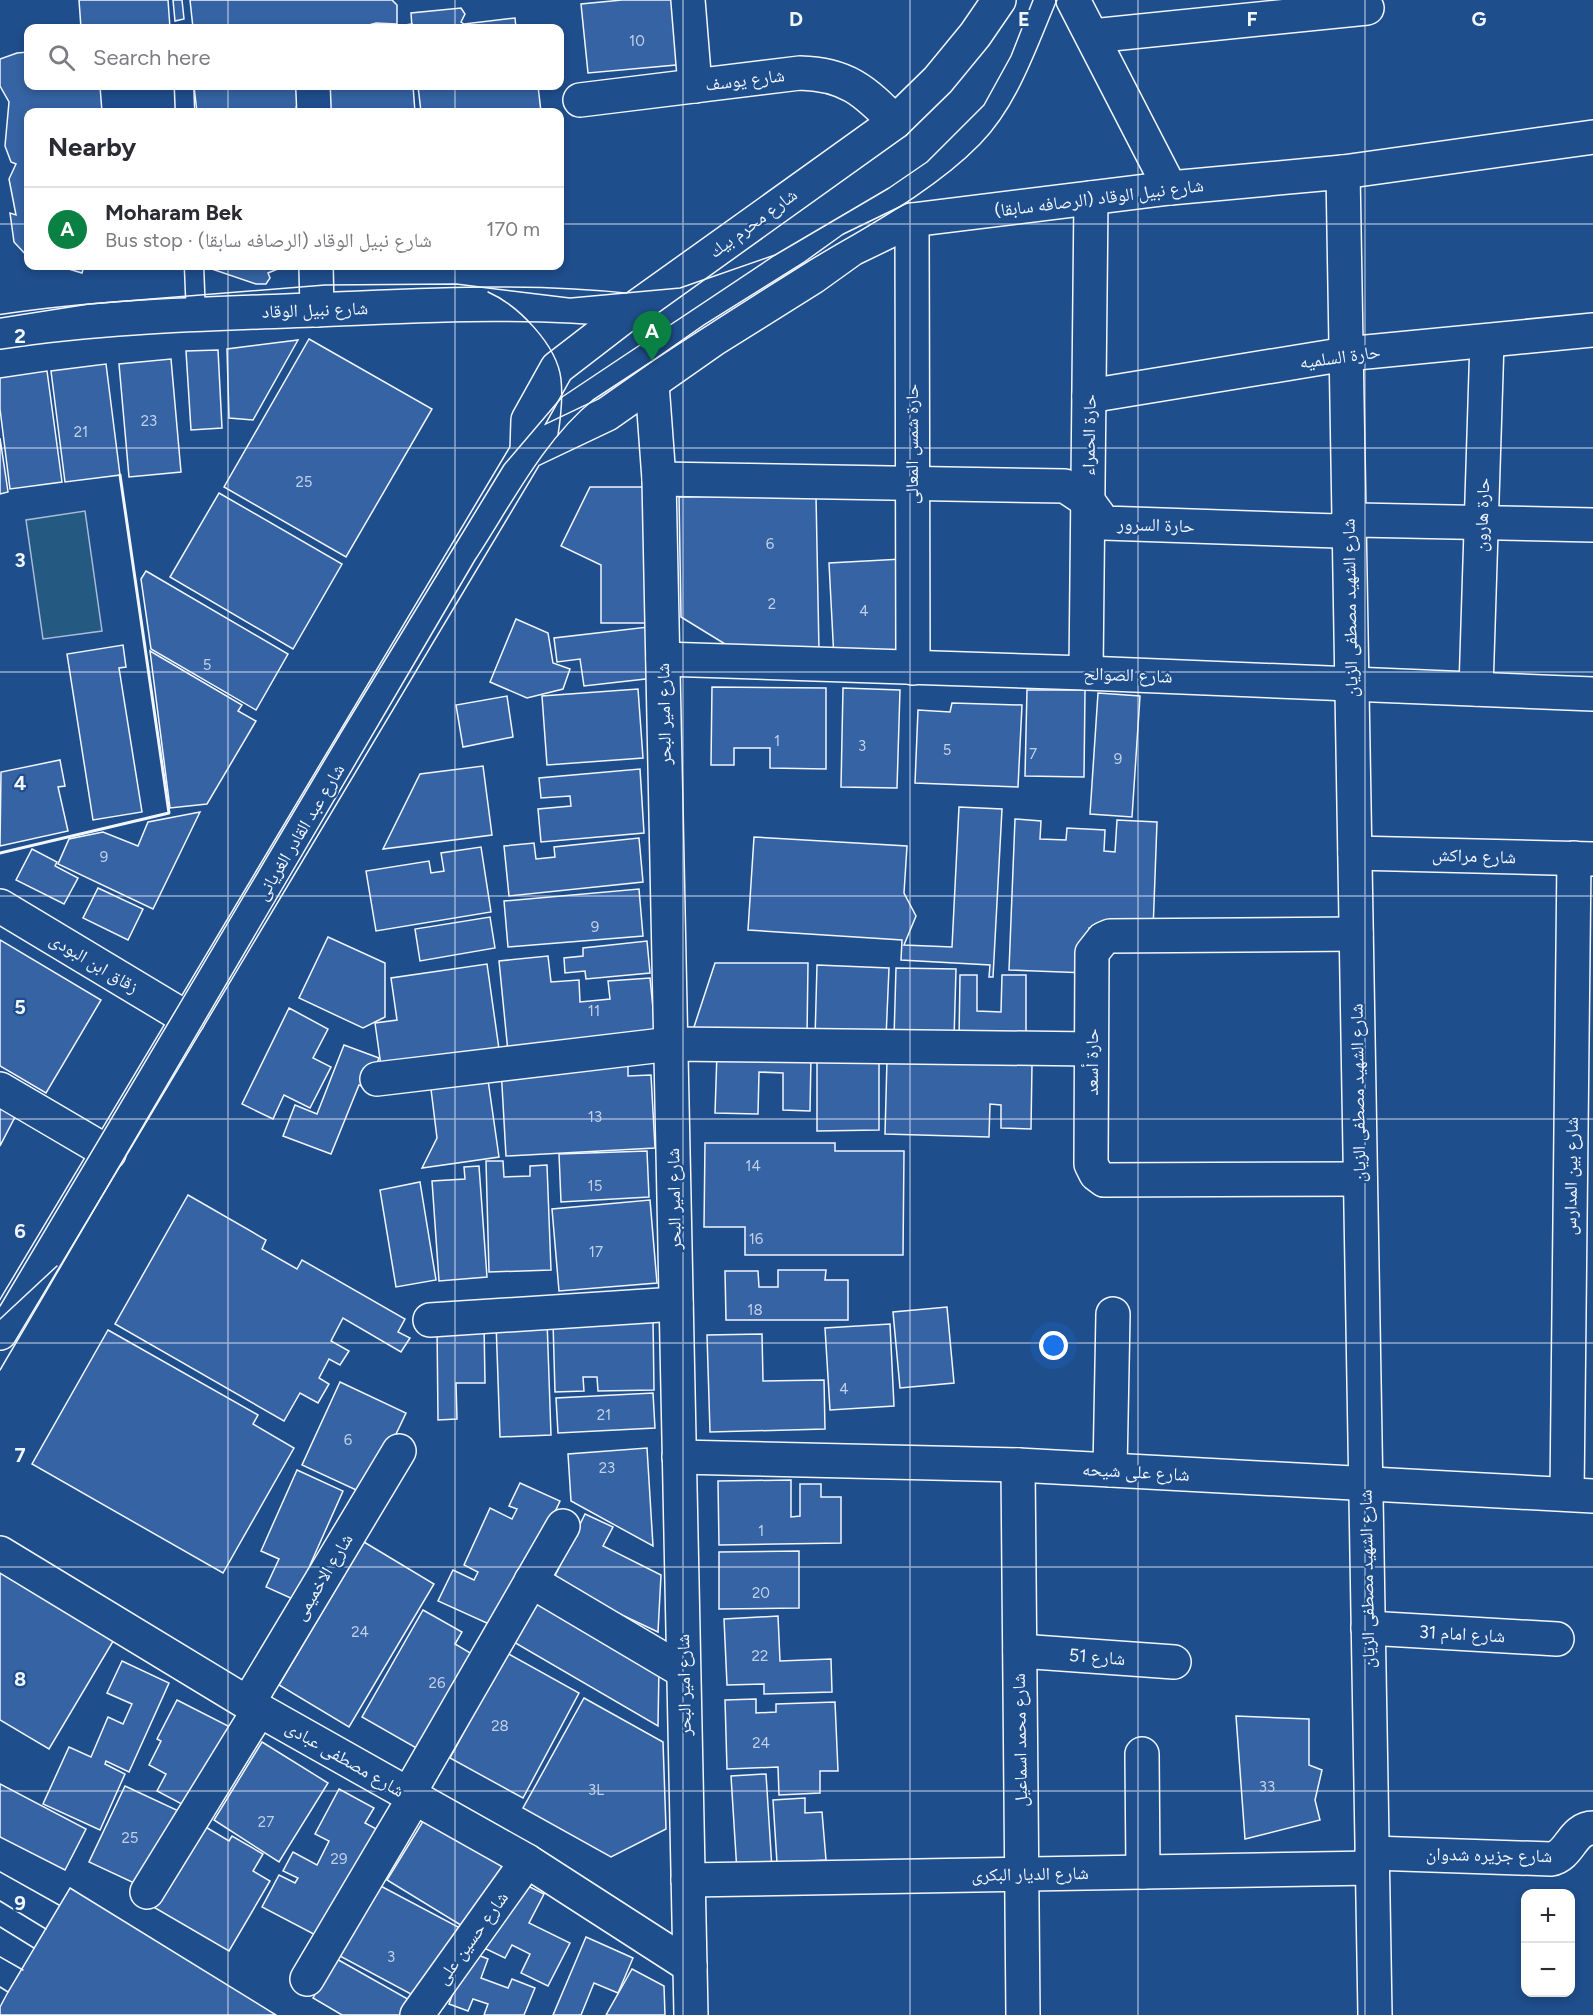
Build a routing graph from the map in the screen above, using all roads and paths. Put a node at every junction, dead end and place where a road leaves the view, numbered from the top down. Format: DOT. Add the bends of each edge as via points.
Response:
graph roads {
  1 [pos="687,0"];
  2 [pos="999,0"];
  3 [pos="1073,0"];
  4 [pos="1367,8"];
  5 [pos="1092,36"];
  6 [pos="695,86"];
  7 [pos="184,90"];
  8 [pos="313,90"];
  9 [pos="580,100"];
  10 [pos="185,108"];
  11 [pos="314,108"];
  12 [pos="895,122"];
  13 [pos="1593,138"];
  14 [pos="1343,172"];
  15 [pos="1170,188"];
  16 [pos="1091,198"];
  17 [pos="912,220"];
  18 [pos="194,270"];
  19 [pos="316,270"];
  20 [pos="317,310"];
  21 [pos="631,311"];
  22 [pos="196,315"];
  23 [pos="1593,330"];
  24 [pos="0,332"];
  25 [pos="1487,341"];
  26 [pos="1346,354"];
  27 [pos="652,384"];
  28 [pos="1089,396"];
  29 [pos="527,452"];
  30 [pos="659,479"];
  31 [pos="911,483"];
  32 [pos="1088,501"];
  33 [pos="1349,522"];
  34 [pos="1482,523"];
  35 [pos="1593,525"];
  36 [pos="663,659"];
  37 [pos="913,668"];
  38 [pos="1086,673"];
  39 [pos="1351,685"];
  40 [pos="1476,689"];
  41 [pos="1593,694"];
  42 [pos="1355,853"];
  43 [pos="1583,859"];
  44 [pos="0,906"];
  45 [pos="1356,934"];
  46 [pos="188,1019"];
  47 [pos="670,1044"];
  48 [pos="1091,1048"];
  49 [pos="377,1079"];
  50 [pos="0,1089"];
  51 [pos="110,1154"];
  52 [pos="1360,1179"];
  53 [pos="676,1304"];
  54 [pos="1113,1314"];
  55 [pos="430,1320"];
  56 [pos="0,1333"];
  57 [pos="399,1451"];
  58 [pos="679,1457"];
  59 [pos="1018,1465"];
  60 [pos="1110,1470"];
  61 [pos="1365,1485"];
  62 [pos="1580,1495"];
  63 [pos="563,1526"];
  64 [pos="0,1553"];
  65 [pos="531,1581"];
  66 [pos="1368,1629"];
  67 [pos="1557,1639"];
  68 [pos="1020,1651"];
  69 [pos="1174,1662"];
  70 [pos="683,1671"];
  71 [pos="253,1706"];
  72 [pos="1142,1754"];
  73 [pos="411,1797"];
  74 [pos="1593,1828"];
  75 [pos="1372,1861"];
  76 [pos="527,1862"];
  77 [pos="1143,1872"];
  78 [pos="1022,1874"];
  79 [pos="688,1880"];
  80 [pos="147,1892"];
  81 [pos="690,1966"];
  82 [pos="307,1979"];
  83 [pos="417,2015"];
  84 [pos="690,2015"];
  85 [pos="1023,2015"];
  86 [pos="1375,2015"];
  1 -- 6 [label="street"];
  2 -- 12 [label="street, شارع محرم بيك" via="938,80"];
  3 -- 5 [label="street"];
  4 -- 5 [label="street"];
  5 -- 15 [label="street"];
  6 -- 9 [label="street, شارع يوسف"];
  6 -- 12 [label="street, شارع يوسف" via="818,73 866,92"];
  7 -- 10 [label="lane"];
  8 -- 11 [label="street"];
  12 -- 21 [label="street, شارع محرم بيك"];
  13 -- 14 [label="street, شارع نبيل الوقاد (الرصافه سابقا)"];
  14 -- 15 [label="street, شارع نبيل الوقاد (الرصافه سابقا)"];
  14 -- 26 [label="street, شارع الشهيد مصطفى الزيان"];
  15 -- 16 [label="street, شارع نبيل الوقاد (الرصافه سابقا)"];
  16 -- 17 [label="street, شارع نبيل الوقاد (الرصافه سابقا)"];
  16 -- 28 [label="street, حارة الحمراء"];
  17 -- 27 [label="street, شارع نبيل الوقاد (الرصافه سابقا)" via="852,249"];
  17 -- 31 [label="street, حارة شمس المعالى"];
  18 -- 22 [label="lane"];
  19 -- 20 [label="street"];
  20 -- 21 [label="street, شارع نبيل الوقاد" via="486,303 579,305"];
  20 -- 22 [label="street, شارع نبيل الوقاد"];
  21 -- 29 [label="street, شارع محرم بيك" via="557,368 528,420"];
  22 -- 24 [label="street, شارع نبيل الوقاد" via="52,324"];
  23 -- 25 [label="street, حارة السلميه"];
  25 -- 26 [label="street, حارة السلميه"];
  25 -- 34 [label="street, حارة هارون"];
  26 -- 28 [label="street, حارة السلميه"];
  26 -- 33 [label="street, شارع الشهيد مصطفى الزيان"];
  27 -- 29 [label="street" via="607,414"];
  27 -- 30 [label="street, شارع امير البحر"];
  28 -- 32 [label="street, حارة الحمراء"];
  29 -- 46 [label="street, شارع عبد القادر الغريانى"];
  30 -- 31 [label="street, حارة السرور"];
  30 -- 36 [label="street, شارع امير البحر"];
  31 -- 32 [label="street, حارة السرور" via="1065,486"];
  31 -- 37 [label="street, حارة شمس المعالى"];
  32 -- 33 [label="street, حارة السرور" via="1104,523 1337,531"];
  32 -- 38 [label="street, حارة الحمراء"];
  33 -- 34 [label="street, حارة السرور"];
  33 -- 39 [label="street, شارع الشهيد مصطفى الزيان"];
  34 -- 35 [label="street, حارة السرور"];
  34 -- 40 [label="street, حارة هارون"];
  36 -- 37 [label="street, شارع الصوالح"];
  36 -- 47 [label="street, شارع امير البحر"];
  37 -- 38 [label="street, شارع الصوالح"];
  38 -- 39 [label="street, شارع الصوالح"];
  39 -- 40 [label="street, شارع الصوالح"];
  39 -- 42 [label="street, شارع الشهيد مصطفى الزيان"];
  40 -- 41 [label="street, شارع الصوالح"];
  42 -- 43 [label="street, شارع مراكش"];
  42 -- 45 [label="street, شارع الشهيد مصطفى الزيان"];
  43 -- 62 [label="street, شارع بين المدارس"];
  44 -- 46 [label="street, زقاق ابن البودى"];
  45 -- 48 [label="street, حارة أسعد" via="1103,939 1092,953"];
  45 -- 52 [label="street, شارع الشهيد مصطفى الزيان"];
  46 -- 51 [label="street, شارع عبد القادر الغريانى"];
  47 -- 48 [label="street"];
  47 -- 49 [label="street"];
  47 -- 53 [label="street, شارع امير البحر"];
  48 -- 52 [label="street, حارة أسعد" via="1091,1164 1104,1180"];
  50 -- 51 [label="street"];
  51 -- 56 [label="street, شارع عبد القادر الغريانى"];
  52 -- 61 [label="street, شارع الشهيد مصطفى الزيان"];
  53 -- 55 [label="street"];
  53 -- 58 [label="street, شارع امير البحر"];
  54 -- 60 [label="street"];
  57 -- 71 [label="street, شارع الاخميمى"];
  58 -- 59 [label="street, شارع على شيحه"];
  58 -- 70 [label="street, شارع امير البحر"];
  59 -- 60 [label="street, شارع على شيحه"];
  59 -- 68 [label="street, شارع محمد اسماعيل"];
  60 -- 61 [label="street, شارع على شيحه"];
  61 -- 62 [label="street, شارع على شيحه"];
  61 -- 66 [label="street, شارع الشهيد مصطفى الزيان"];
  63 -- 65 [label="street"];
  64 -- 71 [label="street, شارع مصطفى عبادى"];
  65 -- 70 [label="street"];
  65 -- 73 [label="street"];
  66 -- 67 [label="street, شارع امام 31"];
  66 -- 75 [label="street, شارع الشهيد مصطفى الزيان"];
  68 -- 69 [label="street, شارع 51"];
  68 -- 78 [label="street, شارع محمد اسماعيل"];
  70 -- 79 [label="street, شارع امير البحر"];
  71 -- 73 [label="street, شارع مصطفى عبادى"];
  71 -- 80 [label="street, شارع الاخميمى"];
  72 -- 77 [label="street"];
  73 -- 76 [label="street, شارع مصطفى عبادى"];
  73 -- 82 [label="street"];
  74 -- 75 [label="street, شارع جزيره شدوان" via="1581,1832 1563,1854 1551,1859"];
  75 -- 77 [label="street, شارع الديار البكرى"];
  75 -- 86 [label="street, شارع الشهيد مصطفى الزيان"];
  76 -- 81 [label="street, شارع مصطفى عبادى"];
  76 -- 83 [label="street, شارع حسين على"];
  77 -- 78 [label="street, شارع الديار البكرى"];
  78 -- 79 [label="street, شارع الديار البكرى"];
  78 -- 85 [label="street, شارع محمد اسماعيل"];
  79 -- 81 [label="street, شارع امير البحر"];
  81 -- 84 [label="street, شارع امير البحر"];
}
